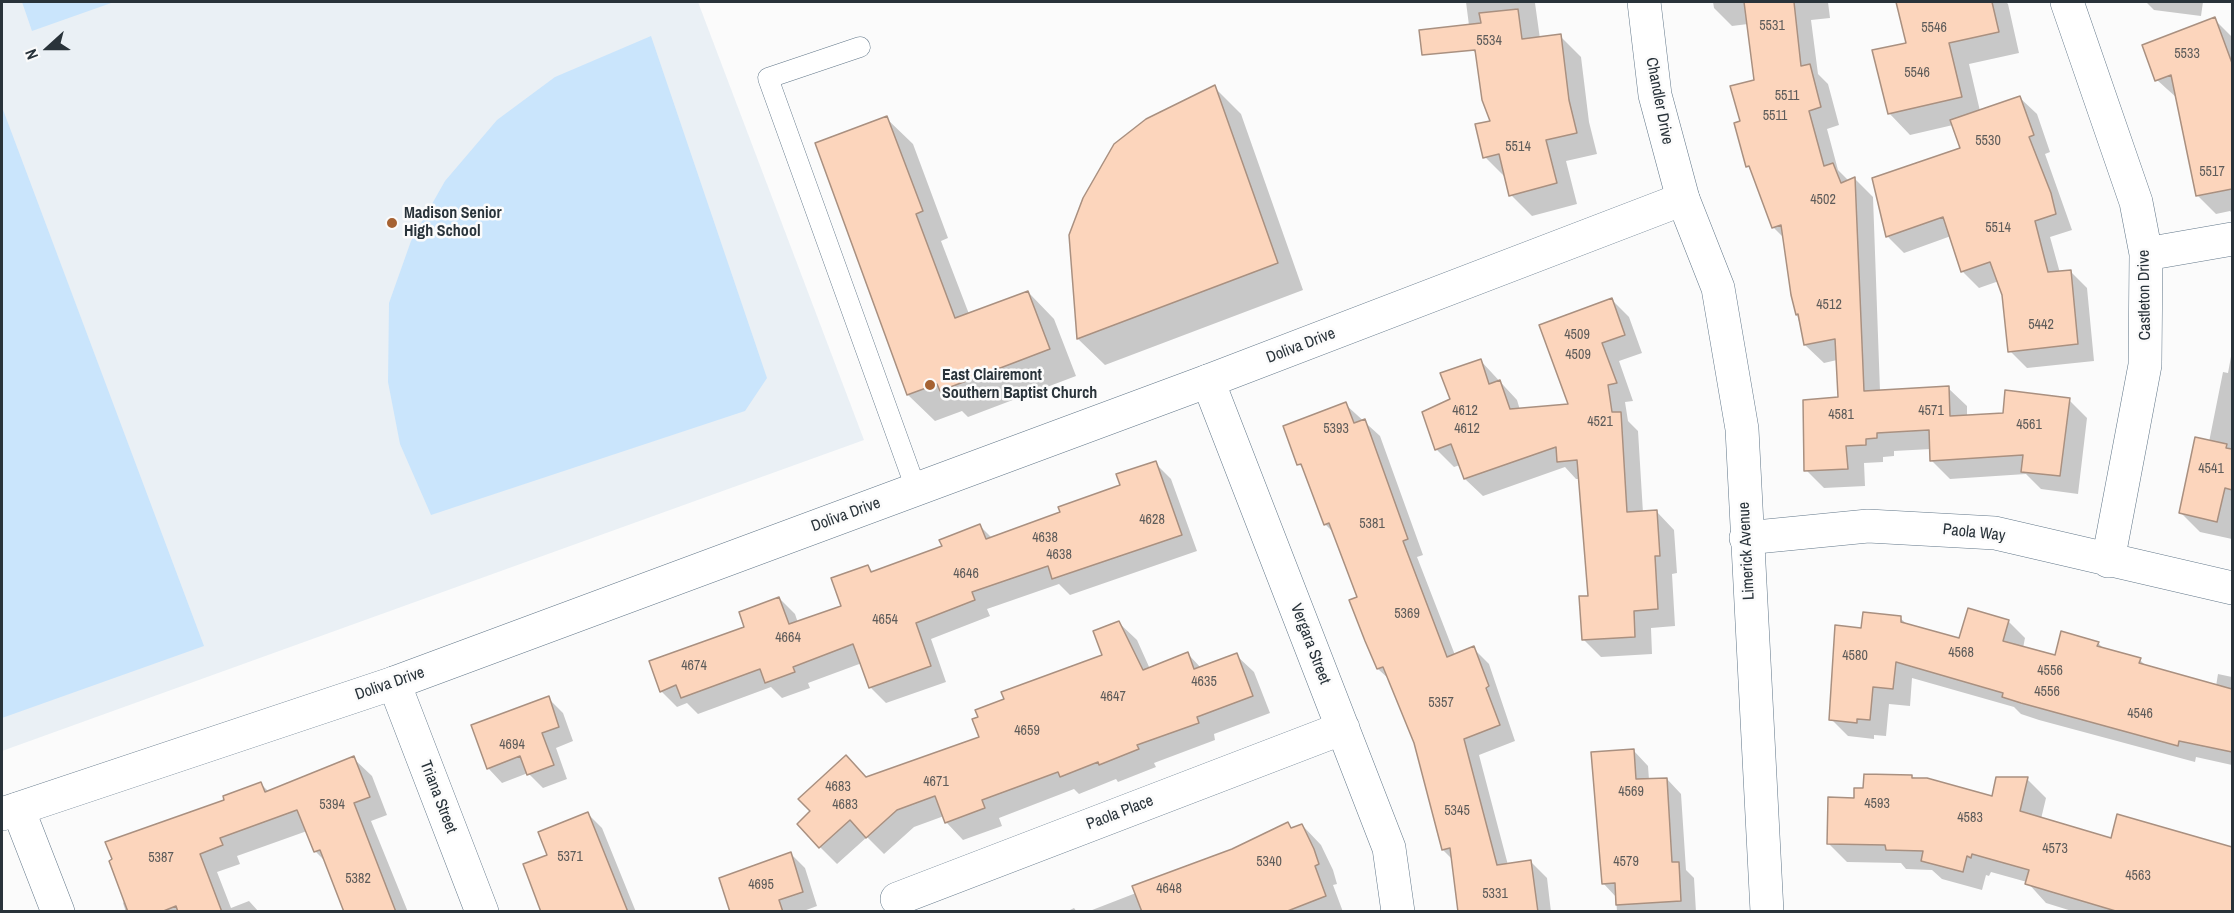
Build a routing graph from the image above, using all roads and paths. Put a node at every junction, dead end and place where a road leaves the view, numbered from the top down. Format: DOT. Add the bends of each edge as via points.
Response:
graph roads {
  1 [pos="1644,2"];
  2 [pos="2067,2"];
  3 [pos="860,47"];
  4 [pos="1683,199"];
  5 [pos="2232,239"];
  6 [pos="2146,254"];
  7 [pos="1208,381"];
  8 [pos="916,489"];
  9 [pos="1746,538"];
  10 [pos="2108,561"];
  11 [pos="2232,588"];
  12 [pos="394,683"];
  13 [pos="1343,728"];
  14 [pos="10,811"];
  15 [pos="897,899"];
  16 [pos="58,912"];
  17 [pos="482,912"];
  18 [pos="1398,912"];
  19 [pos="1767,912"];
  1 -- 4 [label="street, Chandler Drive" via="1654,95"];
  2 -- 6 [label="street, Castleton Drive" via="2136,202"];
  3 -- 8 [label="lane" via="768,78"];
  4 -- 7 [label="street, Doliva Drive"];
  4 -- 9 [label="street, Limerick Avenue" via="1718,288 1742,429"];
  5 -- 6 [label="street"];
  6 -- 10 [label="street, Castleton Drive" via="2145,365"];
  7 -- 8 [label="street, Doliva Drive"];
  7 -- 13 [label="street, Vergara Street"];
  8 -- 12 [label="street, Doliva Drive"];
  9 -- 10 [label="street, Paola Way" via="1868,526 1995,533"];
  9 -- 19 [label="street, Limerick Avenue"];
  10 -- 11 [label="street, Paola Way"];
  12 -- 14 [label="street, Doliva Drive"];
  12 -- 17 [label="street, Triana Street"];
  13 -- 15 [label="street, Paola Place"];
  13 -- 18 [label="street, Vergara Street" via="1389,848"];
  14 -- 16 [label="street"];
}
